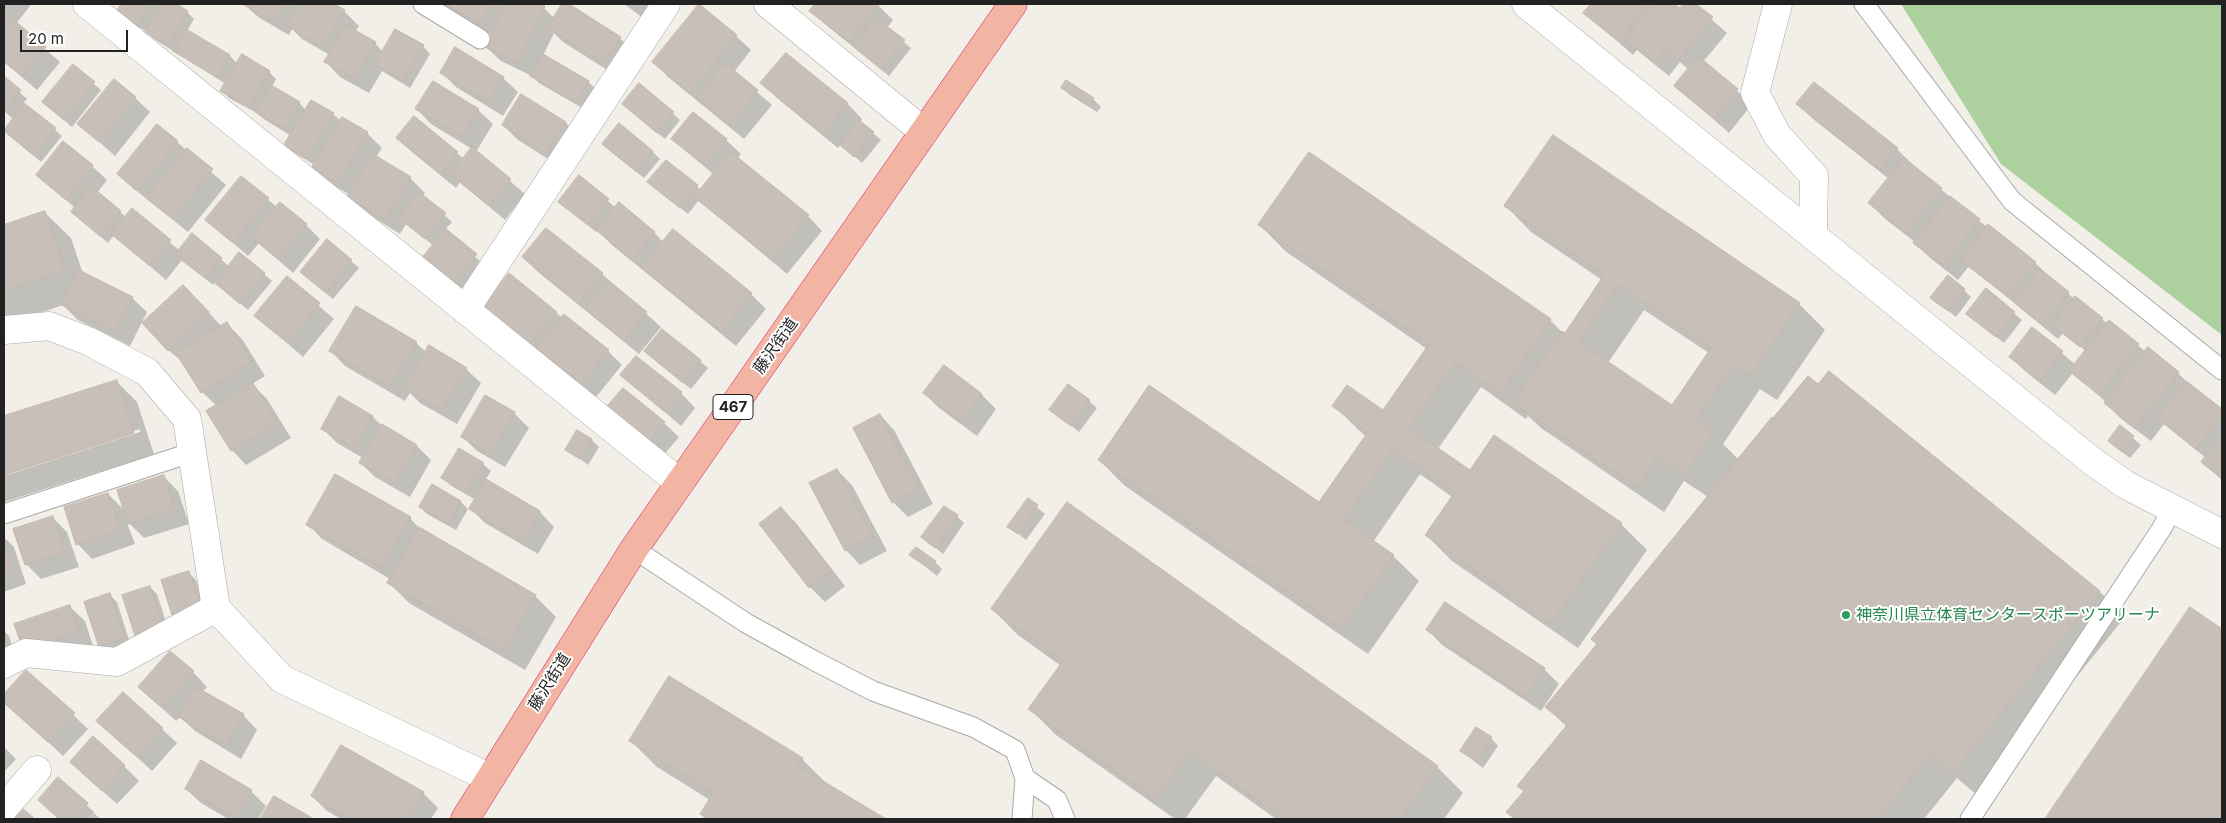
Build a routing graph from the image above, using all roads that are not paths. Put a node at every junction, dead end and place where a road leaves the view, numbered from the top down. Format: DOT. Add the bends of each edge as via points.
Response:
graph roads {
  1 [pos="87,4"];
  2 [pos="423,4"];
  3 [pos="666,4"];
  4 [pos="768,4"];
  5 [pos="1013,4"];
  6 [pos="1526,4"];
  7 [pos="1778,4"];
  8 [pos="1864,4"];
  9 [pos="480,39"];
  10 [pos="924,132"];
  11 [pos="1813,234"];
  12 [pos="465,310"];
  13 [pos="4,330"];
  14 [pos="2222,370"];
  15 [pos="193,452"];
  16 [pos="680,483"];
  17 [pos="2172,509"];
  18 [pos="4,514"];
  19 [pos="2222,534"];
  20 [pos="634,549"];
  21 [pos="216,608"];
  22 [pos="4,664"];
  23 [pos="37,770"];
  24 [pos="490,778"];
  25 [pos="1025,778"];
  26 [pos="4,808"];
  27 [pos="465,819"];
  28 [pos="1022,819"];
  29 [pos="1065,819"];
  30 [pos="1970,819"];
  1 -- 12 [label="street"];
  2 -- 9 [label="lane"];
  3 -- 12 [label="street"];
  4 -- 10 [label="street"];
  5 -- 10 [label="highway, 藤沢街道 / 467"];
  6 -- 11 [label="street"];
  7 -- 11 [label="street" via="1755,93 1777,135 1814,176"];
  8 -- 14 [label="lane" via="2012,201"];
  10 -- 16 [label="highway, 藤沢街道 / 467"];
  11 -- 17 [label="street" via="2092,462 2126,485"];
  12 -- 16 [label="street"];
  13 -- 15 [label="street" via="49,326 88,340 147,372 187,419"];
  15 -- 18 [label="lane"];
  15 -- 21 [label="street"];
  16 -- 20 [label="highway, 藤沢街道 / 467"];
  17 -- 19 [label="street"];
  17 -- 30 [label="lane"];
  20 -- 24 [label="highway, 藤沢街道 / 467"];
  20 -- 25 [label="lane" via="746,624 813,660 874,691 973,727 1015,750"];
  21 -- 22 [label="street" via="117,662 26,652"];
  21 -- 24 [label="street" via="282,679"];
  23 -- 26 [label="street"];
  24 -- 27 [label="highway, 藤沢街道 / 467"];
  25 -- 28 [label="lane"];
  25 -- 29 [label="lane" via="1057,800"];
}
